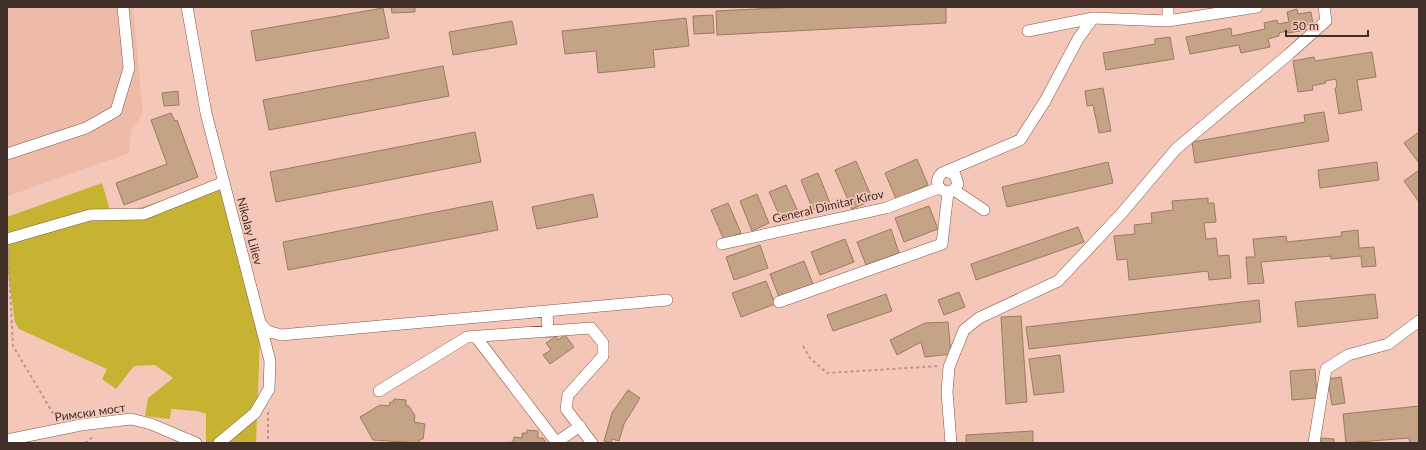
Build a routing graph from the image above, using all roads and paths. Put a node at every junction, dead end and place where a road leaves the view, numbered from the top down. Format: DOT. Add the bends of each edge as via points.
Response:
graph roads {
  1 [pos="123,7"];
  2 [pos="187,7"];
  3 [pos="1168,7"];
  4 [pos="1257,7"];
  5 [pos="1324,7"];
  6 [pos="1093,18"];
  7 [pos="1168,21"];
  8 [pos="1028,31"];
  9 [pos="7,154"];
  10 [pos="965,164"];
  11 [pos="949,172"];
  12 [pos="224,182"];
  13 [pos="950,188"];
  14 [pos="984,210"];
  15 [pos="7,239"];
  16 [pos="722,244"];
  17 [pos="667,300"];
  18 [pos="779,302"];
  19 [pos="547,311"];
  20 [pos="1419,321"];
  21 [pos="262,325"];
  22 [pos="548,332"];
  23 [pos="476,337"];
  24 [pos="803,346"];
  25 [pos="949,367"];
  26 [pos="378,391"];
  27 [pos="268,410"];
  28 [pos="580,426"];
  29 [pos="62,428"];
  30 [pos="94,436"];
  31 [pos="7,440"];
  32 [pos="557,442"];
  33 [pos="85,443"];
  34 [pos="196,443"];
  35 [pos="219,443"];
  36 [pos="268,443"];
  37 [pos="592,443"];
  38 [pos="951,443"];
  39 [pos="1314,443"];
  1 -- 9 [label="street" via="129,68 116,111 86,128"];
  2 -- 12 [label="street, Nikolay Liliev" via="206,113"];
  3 -- 7 [label="street"];
  4 -- 7 [label="street"];
  5 -- 25 [label="street" via="1326,21 1176,149 1122,213 1058,281 979,318 964,330"];
  6 -- 7 [label="street"];
  6 -- 8 [label="street"];
  6 -- 10 [label="street" via="1078,39 1045,101 1020,140"];
  10 -- 11 [label="street"];
  10 -- 13 [label="street"];
  11 -- 13 [label="street" via="955,174"];
  11 -- 13 [label="street" via="940,176 938,181"];
  12 -- 15 [label="street" via="144,214 90,215"];
  12 -- 21 [label="street, Nikolay Liliev"];
  13 -- 14 [label="street"];
  13 -- 16 [label="street, General Dimitar Kirov" via="886,208"];
  13 -- 18 [label="street" via="942,244"];
  15 -- 29 [label="path" via="13,346"];
  17 -- 19 [label="street"];
  19 -- 21 [label="street" via="281,335 267,331"];
  19 -- 22 [label="street"];
  20 -- 39 [label="street" via="1388,344 1348,355 1326,369"];
  21 -- 35 [label="street, Nikolay Liliev" via="270,361 269,389 255,413"];
  22 -- 23 [label="street"];
  22 -- 28 [label="street" via="591,328 603,343 603,356 568,395 566,409"];
  23 -- 26 [label="street" via="467,337"];
  23 -- 32 [label="street"];
  24 -- 25 [label="path" via="810,358 827,373 923,366"];
  25 -- 38 [label="street" via="947,392"];
  27 -- 36 [label="path"];
  28 -- 32 [label="street"];
  28 -- 37 [label="street"];
  29 -- 31 [label="street, Римски мост"];
  29 -- 34 [label="street, Римски мост" via="131,419 151,424"];
  30 -- 33 [label="path"];
}
